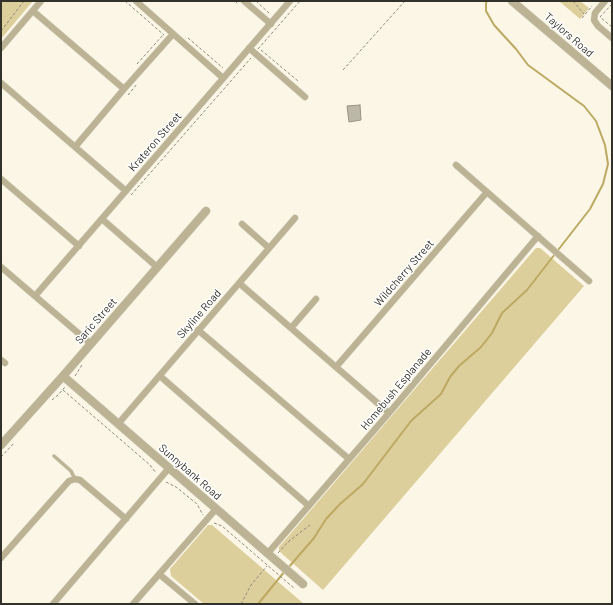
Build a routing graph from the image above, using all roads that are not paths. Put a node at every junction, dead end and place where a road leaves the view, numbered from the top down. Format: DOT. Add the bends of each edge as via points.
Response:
graph roads {
  1 [pos="41,1"];
  2 [pos="136,1"];
  3 [pos="244,1"];
  4 [pos="290,1"];
  5 [pos="606,1"];
  6 [pos="516,2"];
  7 [pos="33,11"];
  8 [pos="270,24"];
  9 [pos="173,34"];
  10 [pos="612,38"];
  11 [pos="1,48"];
  12 [pos="250,48"];
  13 [pos="223,78"];
  14 [pos="1,83"];
  15 [pos="612,86"];
  16 [pos="126,92"];
  17 [pos="305,97"];
  18 [pos="75,147"];
  19 [pos="456,166"];
  20 [pos="1,179"];
  21 [pos="487,192"];
  22 [pos="128,193"];
  23 [pos="206,211"];
  24 [pos="295,218"];
  25 [pos="102,219"];
  26 [pos="242,224"];
  27 [pos="538,236"];
  28 [pos="79,246"];
  29 [pos="269,248"];
  30 [pos="1,267"];
  31 [pos="157,267"];
  32 [pos="589,281"];
  33 [pos="239,283"];
  34 [pos="35,296"];
  35 [pos="316,299"];
  36 [pos="291,328"];
  37 [pos="198,330"];
  38 [pos="91,344"];
  39 [pos="336,367"];
  40 [pos="63,376"];
  41 [pos="160,376"];
  42 [pos="389,413"];
  43 [pos="118,424"];
  44 [pos="1,445"];
  45 [pos="54,456"];
  46 [pos="350,459"];
  47 [pos="169,468"];
  48 [pos="75,479"];
  49 [pos="309,506"];
  50 [pos="216,509"];
  51 [pos="126,519"];
  52 [pos="268,553"];
  53 [pos="1,558"];
  54 [pos="159,574"];
  55 [pos="303,584"];
  56 [pos="53,604"];
  57 [pos="133,604"];
  58 [pos="195,604"];
  1 -- 7 [label="street"];
  2 -- 9 [label="street"];
  3 -- 8 [label="street"];
  4 -- 8 [label="street, Krateron Street"];
  5 -- 10 [label="street" via="595,13 594,20"];
  6 -- 15 [label="street, Taylors Road"];
  7 -- 11 [label="street"];
  7 -- 16 [label="street"];
  8 -- 12 [label="street, Krateron Street"];
  9 -- 13 [label="street"];
  9 -- 16 [label="street"];
  12 -- 13 [label="street, Krateron Street"];
  12 -- 17 [label="street" via="257,51"];
  13 -- 22 [label="street, Krateron Street"];
  14 -- 18 [label="street"];
  16 -- 18 [label="street"];
  18 -- 22 [label="street"];
  19 -- 21 [label="street"];
  20 -- 28 [label="street"];
  21 -- 27 [label="street"];
  21 -- 39 [label="street, Wildcherry Street"];
  22 -- 25 [label="street, Krateron Street"];
  23 -- 31 [label="street, Saric Street"];
  24 -- 29 [label="street, Skyline Road"];
  25 -- 28 [label="street, Krateron Street"];
  25 -- 31 [label="street"];
  26 -- 29 [label="street"];
  27 -- 32 [label="street"];
  27 -- 42 [label="street, Homebush Esplanade"];
  28 -- 34 [label="street, Krateron Street"];
  29 -- 33 [label="street, Skyline Road"];
  30 -- 34 [label="street"];
  31 -- 38 [label="street, Saric Street"];
  33 -- 36 [label="street"];
  33 -- 37 [label="street, Skyline Road"];
  34 -- 38 [label="street"];
  35 -- 36 [label="street"];
  36 -- 39 [label="street"];
  37 -- 41 [label="street, Skyline Road"];
  37 -- 46 [label="street"];
  38 -- 40 [label="street, Saric Street"];
  39 -- 42 [label="street"];
  40 -- 43 [label="street, Sunnybank Road"];
  40 -- 44 [label="street, Saric Street"];
  41 -- 43 [label="street, Skyline Road"];
  41 -- 49 [label="street"];
  42 -- 46 [label="street, Homebush Esplanade"];
  43 -- 47 [label="street, Sunnybank Road"];
  45 -- 48 [label="lane" via="71,471"];
  46 -- 49 [label="street, Homebush Esplanade"];
  47 -- 50 [label="street, Sunnybank Road"];
  47 -- 51 [label="street"];
  48 -- 51 [label="street" via="80,480"];
  48 -- 53 [label="street" via="69,481"];
  49 -- 52 [label="street, Homebush Esplanade"];
  50 -- 52 [label="street, Sunnybank Road"];
  50 -- 54 [label="street"];
  51 -- 56 [label="street"];
  52 -- 55 [label="street, Sunnybank Road"];
  54 -- 57 [label="street"];
  54 -- 58 [label="street"];
}
